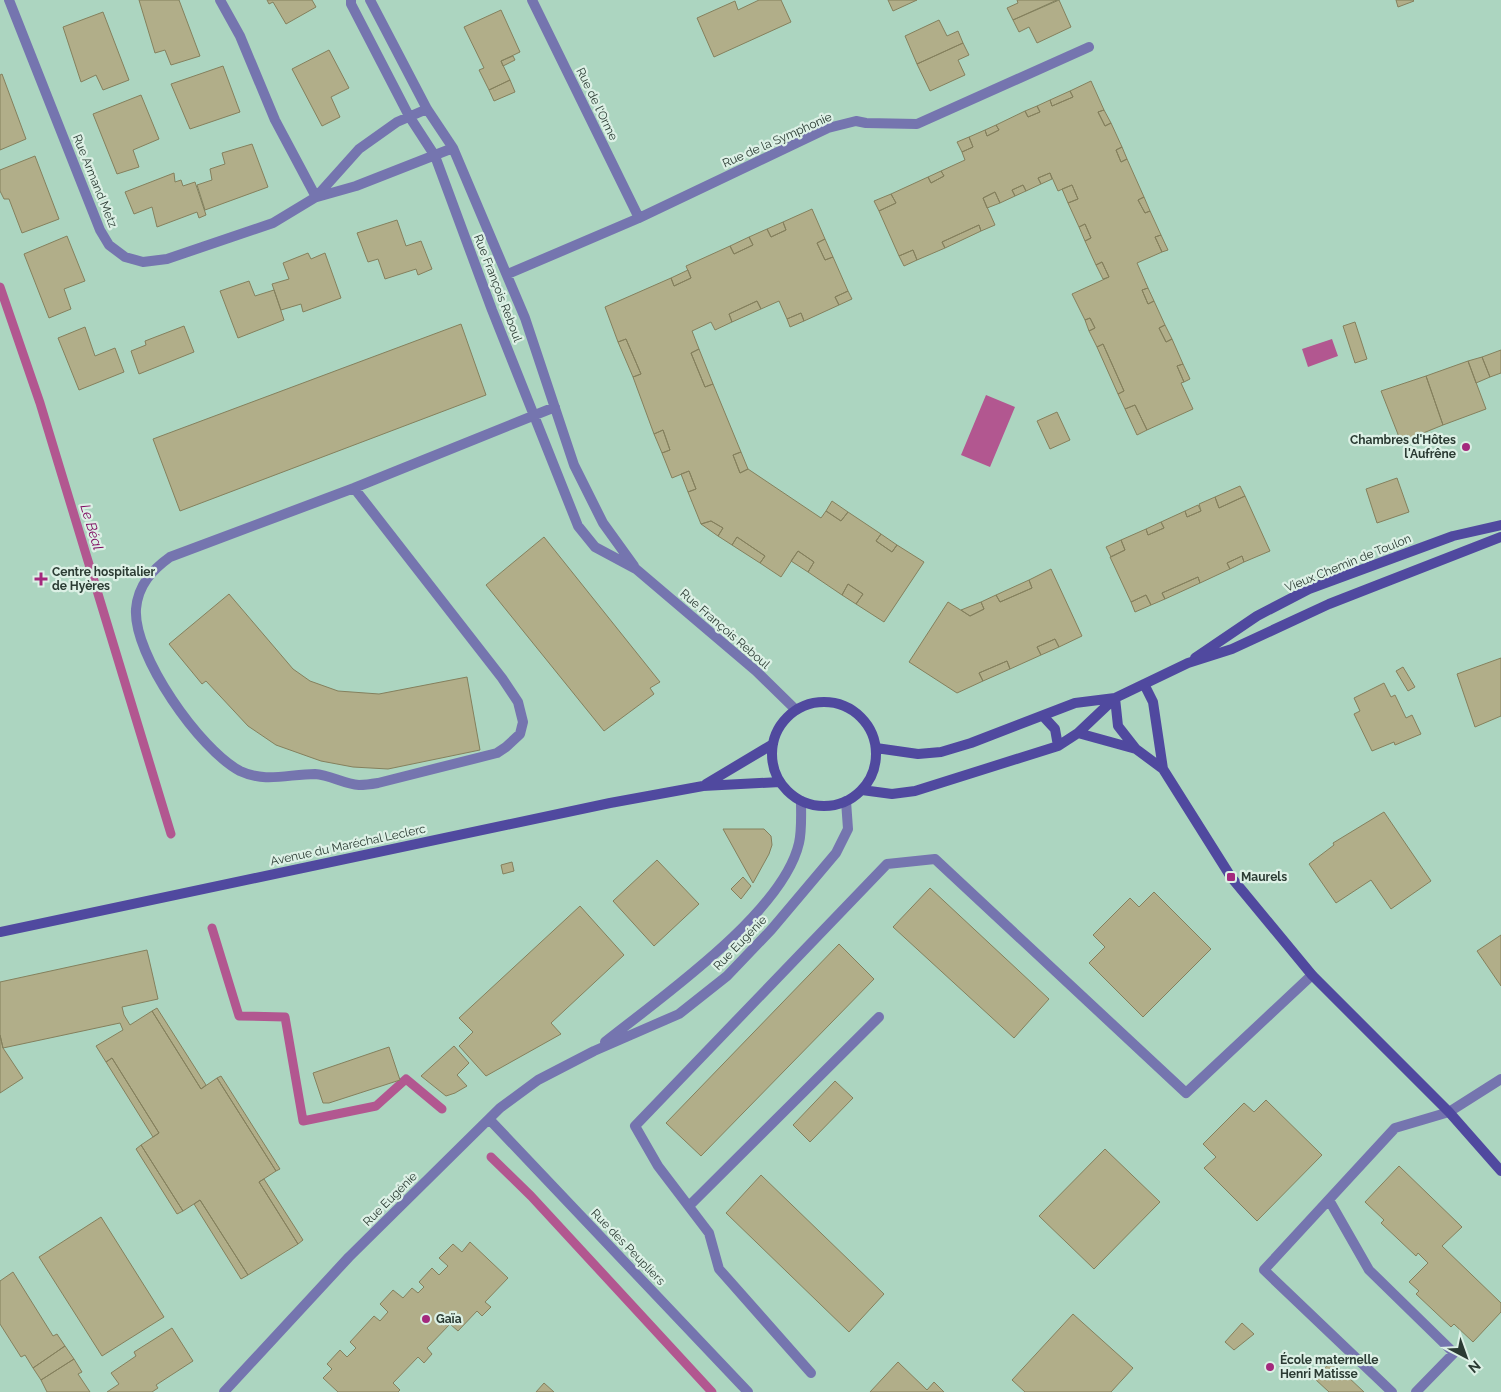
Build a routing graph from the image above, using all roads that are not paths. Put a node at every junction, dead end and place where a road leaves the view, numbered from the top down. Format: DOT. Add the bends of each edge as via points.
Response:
graph roads {
  1 [pos="9,0"];
  2 [pos="220,0"];
  3 [pos="351,0"];
  4 [pos="370,0"];
  5 [pos="532,0"];
  6 [pos="1089,47"];
  7 [pos="427,110"];
  8 [pos="409,116"];
  9 [pos="453,148"];
  10 [pos="435,156"];
  11 [pos="316,197"];
  12 [pos="639,218"];
  13 [pos="508,274"];
  14 [pos="555,407"];
  15 [pos="535,416"];
  16 [pos="354,488"];
  17 [pos="1501,525"];
  18 [pos="1501,537"];
  19 [pos="636,569"];
  20 [pos="1188,663"];
  21 [pos="1144,684"];
  22 [pos="1115,698"];
  23 [pos="796,710"];
  24 [pos="1043,716"];
  25 [pos="1078,732"];
  26 [pos="773,744"];
  27 [pos="1058,746"];
  28 [pos="876,748"];
  29 [pos="1136,749"];
  30 [pos="1163,769"];
  31 [pos="780,782"];
  32 [pos="703,786"];
  33 [pos="862,790"];
  34 [pos="801,801"];
  35 [pos="846,801"];
  36 [pos="0,932"];
  37 [pos="1312,975"];
  38 [pos="880,1017"];
  39 [pos="594,1050"];
  40 [pos="1501,1079"];
  41 [pos="1449,1112"];
  42 [pos="490,1119"];
  43 [pos="1501,1171"];
  44 [pos="1329,1200"];
  45 [pos="689,1206"];
  46 [pos="811,1373"];
  47 [pos="224,1392"];
  48 [pos="748,1392"];
  49 [pos="1392,1392"];
  50 [pos="1416,1392"];
  1 -- 11 [label="street, Rue Armand Metz" via="100,230 109,245 125,257 144,262 167,259 273,223"];
  2 -- 11 [label="street" via="240,36 275,120"];
  3 -- 8 [label="street, Rue François Reboul"];
  4 -- 7 [label="street, Rue François Reboul"];
  5 -- 12 [label="street, Rue de l'Orme"];
  6 -- 12 [label="street, Rue de la Symphonie" via="917,124 866,124 856,121 828,128"];
  7 -- 8 [label="street, Rue Armand Metz"];
  7 -- 9 [label="street, Rue François Reboul"];
  8 -- 10 [label="street, Rue François Reboul"];
  8 -- 11 [label="street, Rue Armand Metz" via="358,149"];
  9 -- 10 [label="street, Rue Armand Metz"];
  9 -- 13 [label="street, Rue François Reboul"];
  10 -- 11 [label="street, Rue Armand Metz" via="356,186"];
  10 -- 15 [label="street, Rue François Reboul"];
  12 -- 13 [label="street, Rue de la Symphonie"];
  13 -- 14 [label="street, Rue François Reboul"];
  14 -- 15 [label="street"];
  14 -- 19 [label="street, Rue François Reboul" via="574,466 603,523"];
  15 -- 16 [label="street"];
  15 -- 19 [label="street, Rue François Reboul" via="578,526 595,547"];
  16 -- 16 [label="street" via="170,557 154,568 139,593 136,610 144,645 168,692 204,741 248,774 274,778 316,774 359,785 378,783 497,754 520,734 522,711 502,678"];
  17 -- 20 [label="street, Vieux Chemin de Toulon" via="1453,536 1309,589 1256,616"];
  18 -- 20 [label="street, Vieux Chemin de Toulon" via="1329,604 1232,649"];
  19 -- 23 [label="street, Rue François Reboul" via="756,671"];
  20 -- 21 [label="street, Vieux Chemin de Toulon"];
  21 -- 22 [label="street, Vieux Chemin de Toulon"];
  21 -- 30 [label="street" via="1153,702"];
  22 -- 24 [label="street" via="1075,703"];
  22 -- 25 [label="street"];
  22 -- 29 [label="street" via="1118,726"];
  23 -- 26 [label="street" via="785,720"];
  23 -- 28 [label="street" via="817,703 839,704 853,710 872,733"];
  24 -- 27 [label="street" via="1055,729"];
  24 -- 28 [label="street" via="941,752 918,754"];
  25 -- 27 [label="street"];
  25 -- 29 [label="street"];
  26 -- 31 [label="street" via="773,762"];
  26 -- 32 [label="street, Avenue du Maréchal Leclerc"];
  27 -- 33 [label="street" via="915,791 892,794"];
  28 -- 33 [label="street" via="876,763"];
  29 -- 30 [label="street"];
  30 -- 37 [label="street" via="1231,877"];
  31 -- 32 [label="street, Avenue du Maréchal Leclerc"];
  31 -- 34 [label="street"];
  32 -- 36 [label="street, Avenue du Maréchal Leclerc"];
  33 -- 35 [label="street"];
  34 -- 35 [label="street" via="824,806"];
  34 -- 39 [label="street, Rue Eugénie" via="800,842 784,877 749,921 711,957"];
  35 -- 39 [label="street, Rue Eugénie" via="848,829 836,852 771,930 727,976 679,1014"];
  37 -- 41 [label="street"];
  37 -- 45 [label="street" via="1186,1093 935,859 887,864 635,1126 658,1166"];
  38 -- 45 [label="street"];
  39 -- 42 [label="street, Rue Eugénie" via="538,1080"];
  40 -- 41 [label="street"];
  41 -- 43 [label="street"];
  41 -- 44 [label="street" via="1395,1128"];
  42 -- 47 [label="street, Rue Eugénie" via="349,1257"];
  42 -- 48 [label="street, Rue des Peupliers"];
  44 -- 49 [label="street" via="1264,1270"];
  44 -- 50 [label="street" via="1369,1270 1454,1353"];
  45 -- 46 [label="street" via="709,1233 718,1270"];
}
